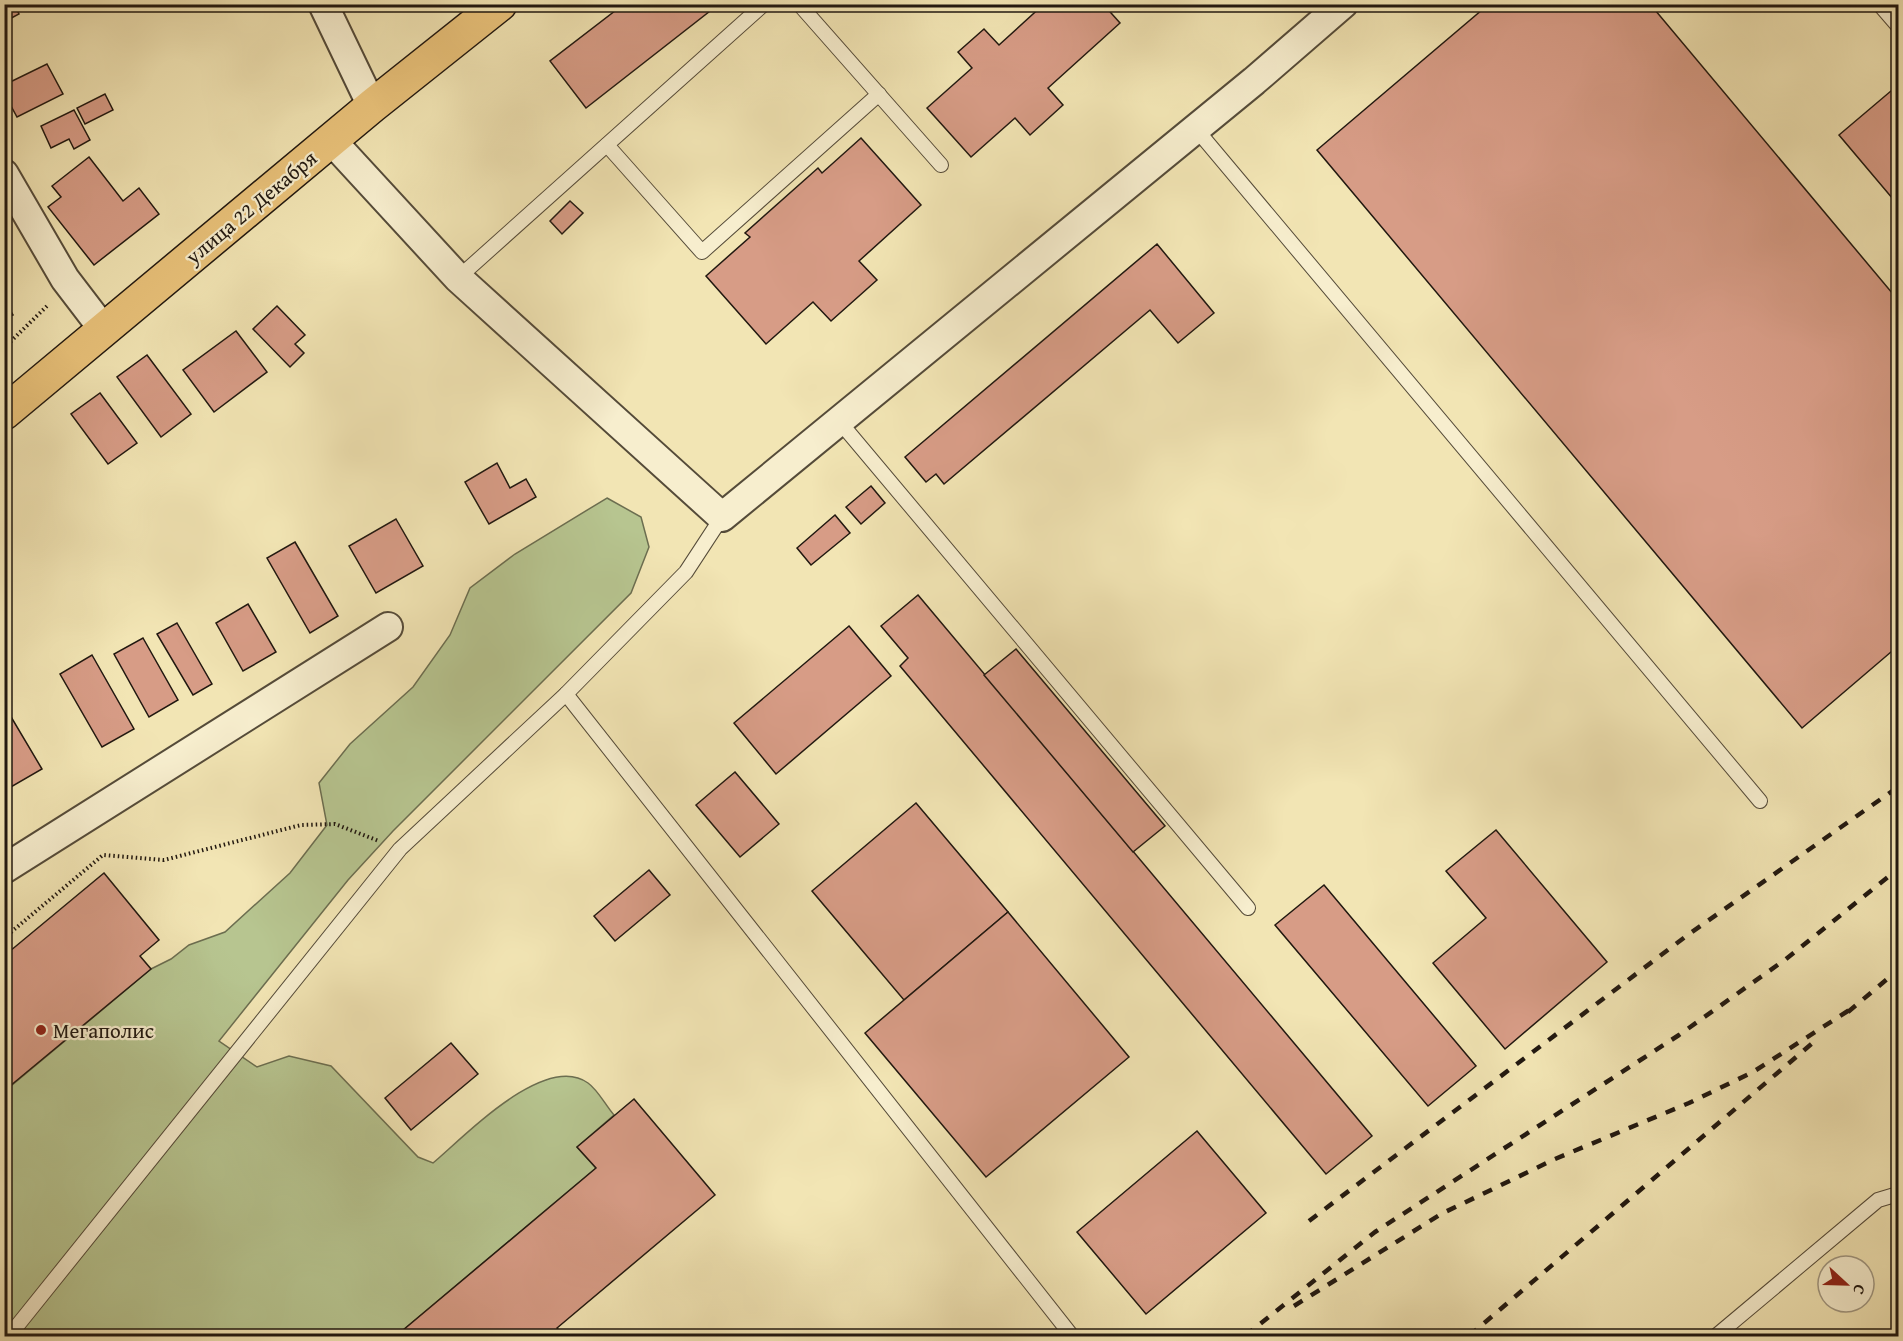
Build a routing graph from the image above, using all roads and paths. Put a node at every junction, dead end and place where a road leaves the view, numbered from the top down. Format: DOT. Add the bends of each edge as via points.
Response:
graph roads {
  1 [pos="323,4"];
  2 [pos="500,4"];
  3 [pos="764,4"];
  4 [pos="799,4"];
  5 [pos="1343,4"];
  6 [pos="1879,4"];
  7 [pos="1899,26"];
  8 [pos="879,94"];
  9 [pos="372,106"];
  10 [pos="1196,129"];
  11 [pos="331,140"];
  12 [pos="607,145"];
  13 [pos="941,165"];
  14 [pos="4,174"];
  15 [pos="458,278"];
  16 [pos="104,330"];
  17 [pos="4,413"];
  18 [pos="839,421"];
  19 [pos="722,517"];
  20 [pos="388,627"];
  21 [pos="566,694"];
  22 [pos="1760,801"];
  23 [pos="400,849"];
  24 [pos="4,869"];
  25 [pos="1248,908"];
  26 [pos="4,939"];
  27 [pos="1899,1194"];
  28 [pos="9,1336"];
  29 [pos="1072,1336"];
  30 [pos="1716,1336"];
  1 -- 9 [label="street"];
  2 -- 9 [label="main road, улица 22 Декабря"];
  3 -- 12 [label="lane"];
  4 -- 8 [label="lane"];
  5 -- 10 [label="street"];
  6 -- 7 [label="lane"];
  8 -- 12 [label="lane" via="702,252"];
  8 -- 13 [label="lane"];
  9 -- 11 [label="main road, улица 22 Декабря"];
  10 -- 18 [label="street"];
  10 -- 22 [label="lane"];
  11 -- 15 [label="street"];
  11 -- 16 [label="main road, улица 22 Декабря"];
  12 -- 15 [label="lane"];
  14 -- 16 [label="street" via="65,279"];
  15 -- 19 [label="street"];
  16 -- 17 [label="main road, улица 22 Декабря"];
  18 -- 19 [label="street"];
  18 -- 25 [label="lane"];
  19 -- 21 [label="lane" via="686,572"];
  20 -- 24 [label="street"];
  21 -- 23 [label="lane"];
  21 -- 29 [label="lane"];
  23 -- 26 [label="path" via="335,824 324,824 301,825 164,860 103,855"];
  23 -- 28 [label="lane"];
  27 -- 30 [label="lane" via="1878,1200"];
}
